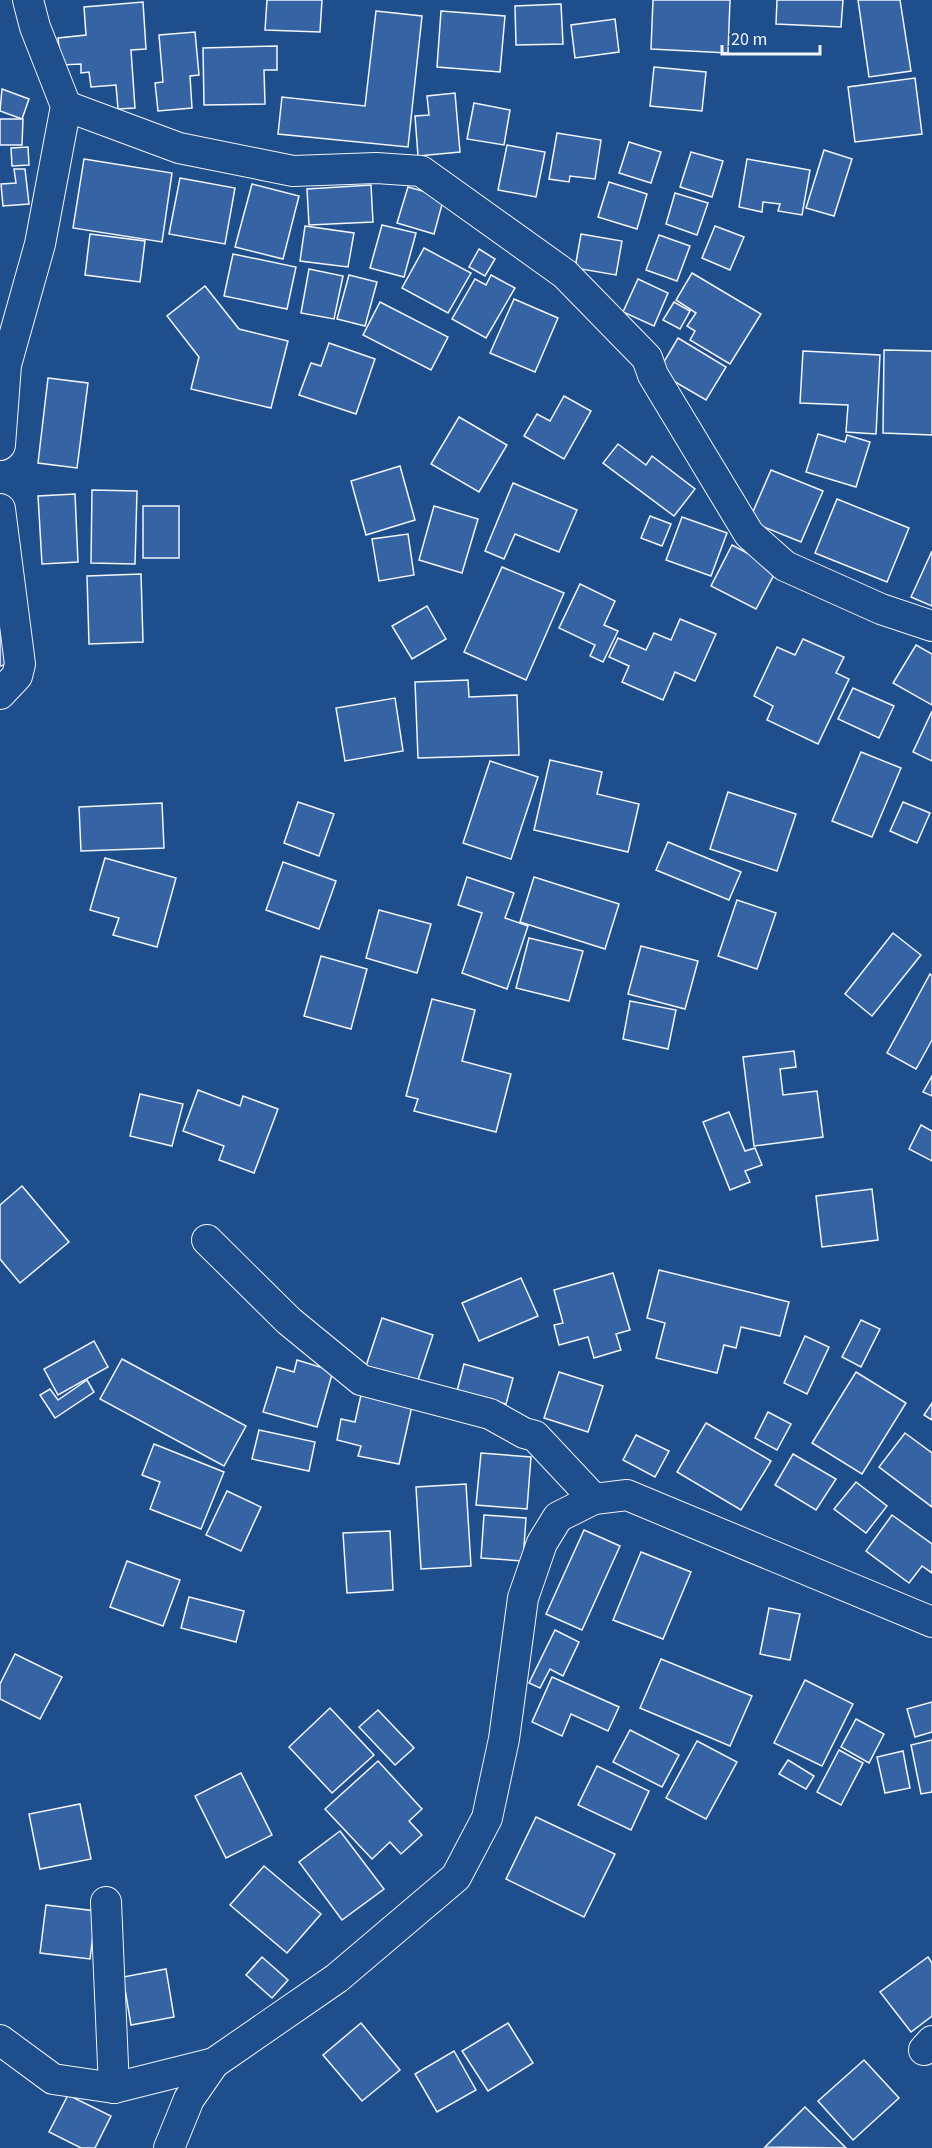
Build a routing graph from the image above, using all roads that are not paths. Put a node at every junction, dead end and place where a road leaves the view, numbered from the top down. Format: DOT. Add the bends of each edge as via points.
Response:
graph roads {
  1 [pos="28,0"];
  2 [pos="66,106"];
  3 [pos="0,445"];
  4 [pos="0,509"];
  5 [pos="932,626"];
  6 [pos="0,694"];
  7 [pos="207,1240"];
  8 [pos="594,1499"];
  9 [pos="932,1622"];
  10 [pos="106,1902"];
  11 [pos="0,2040"];
  12 [pos="213,2063"];
  13 [pos="114,2088"];
  14 [pos="169,2148"];
  1 -- 2 [label="street"];
  2 -- 3 [label="street" via="40,244 6,365"];
  2 -- 5 [label="street" via="179,148 293,171 421,171 565,274 647,358 653,375 749,534 785,566 881,609"];
  4 -- 6 [label="street" via="20,664 17,676"];
  7 -- 8 [label="street" via="289,1321 361,1380 490,1414 535,1436"];
  8 -- 9 [label="street" via="627,1495"];
  8 -- 12 [label="street" via="558,1517 542,1543 523,1598 504,1738 487,1818 456,1877 337,1978"];
  10 -- 13 [label="street"];
  11 -- 13 [label="street" via="53,2079"];
  12 -- 13 [label="street"];
  12 -- 14 [label="street" via="189,2099"];
}
